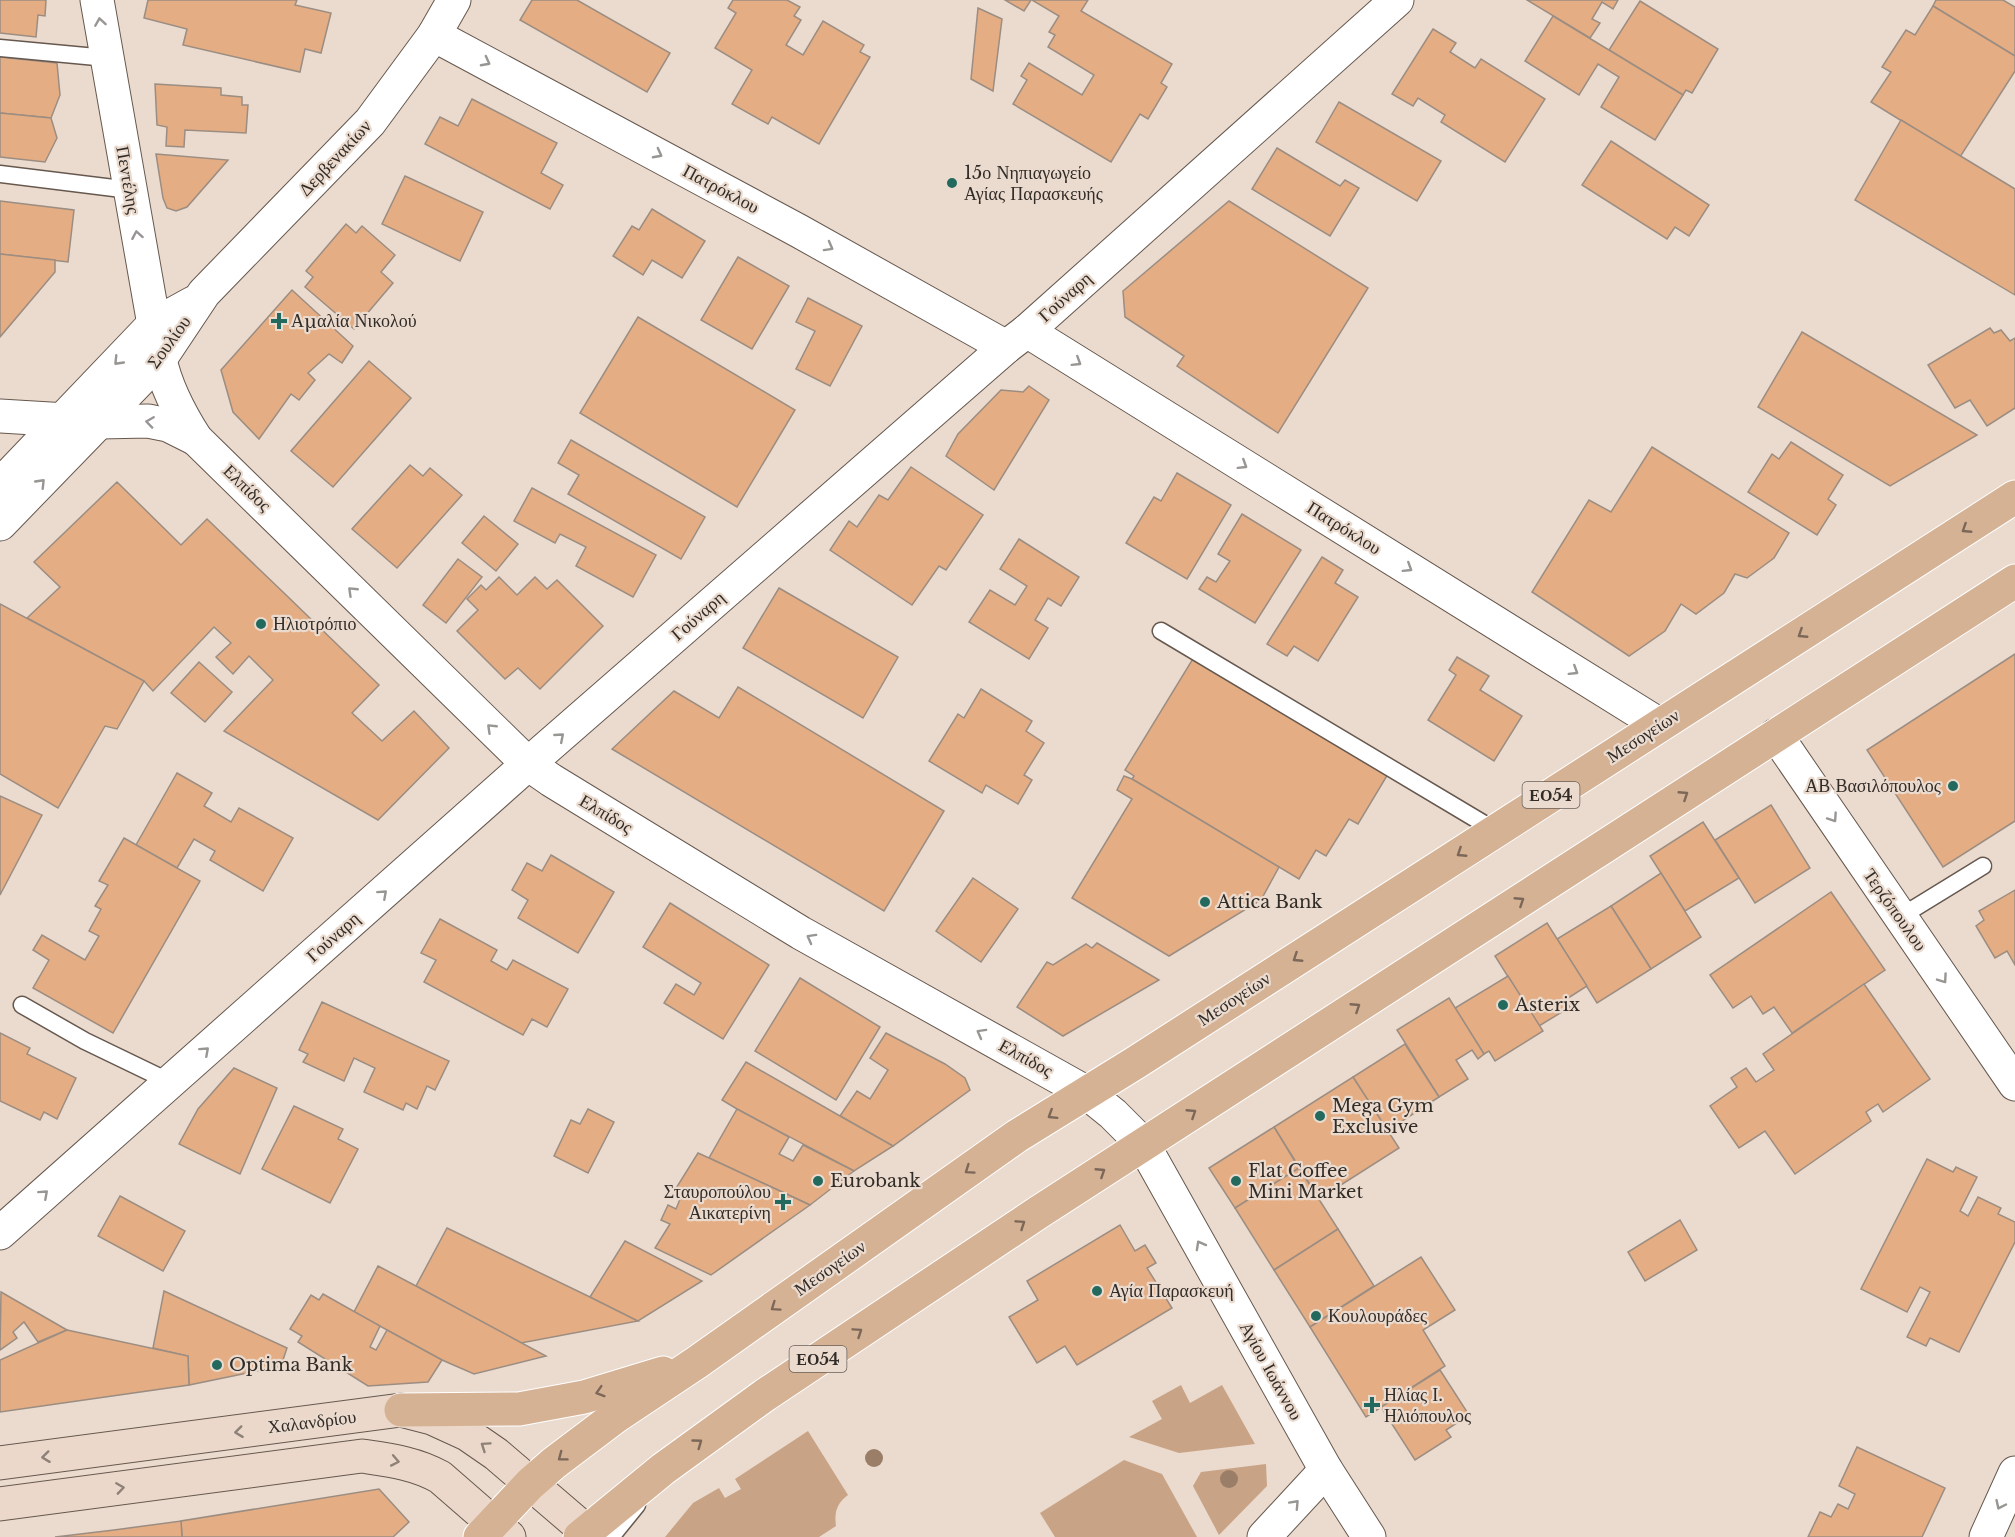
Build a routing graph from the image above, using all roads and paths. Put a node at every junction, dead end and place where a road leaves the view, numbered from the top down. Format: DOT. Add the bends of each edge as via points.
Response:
graph roads {
  1 [pos="97,0"];
  2 [pos="454,0"];
  3 [pos="1397,0"];
  4 [pos="434,35"];
  5 [pos="0,48"];
  6 [pos="107,58"];
  7 [pos="0,174"];
  8 [pos="130,190"];
  9 [pos="197,301"];
  10 [pos="153,325"];
  11 [pos="1017,339"];
  12 [pos="160,359"];
  13 [pos="0,416"];
  14 [pos="62,420"];
  15 [pos="100,422"];
  16 [pos="196,439"];
  17 [pos="0,485"];
  18 [pos="2015,497"];
  19 [pos="0,524"];
  20 [pos="2012,588"];
  21 [pos="1161,632"];
  22 [pos="1660,725"];
  23 [pos="1776,735"];
  24 [pos="528,764"];
  25 [pos="1496,831"];
  26 [pos="1983,866"];
  27 [pos="1900,917"];
  28 [pos="22,1005"];
  29 [pos="170,1082"];
  30 [pos="2015,1084"];
  31 [pos="1087,1093"];
  32 [pos="1143,1144"];
  33 [pos="0,1233"];
  34 [pos="696,1363"];
  35 [pos="401,1410"];
  36 [pos="0,1463"];
  37 [pos="1326,1470"];
  38 [pos="2015,1473"];
  39 [pos="530,1484"];
  40 [pos="0,1504"];
  41 [pos="494,1532"];
  42 [pos="592,1535"];
  43 [pos="1264,1537"];
  44 [pos="1369,1537"];
  45 [pos="1986,1537"];
  6 -- 1 [label="street, Πεντέλης, one-way"];
  2 -- 4 [label="street, Δερβενακίων"];
  3 -- 11 [label="street, Γούναρη"];
  4 -- 9 [label="street, Δερβενακίων" via="370,122"];
  4 -- 11 [label="street, Πατρόκλου, one-way" via="789,225"];
  5 -- 6 [label="lane"];
  6 -- 8 [label="street, Πεντέλης"];
  7 -- 8 [label="lane"];
  10 -- 8 [label="street, Πεντέλης, one-way"];
  9 -- 10 [label="street, Σουλίου"];
  9 -- 12 [label="street, Σουλίου"];
  10 -- 12 [label="street, Πεντέλης"];
  10 -- 14 [label="street, Σουλίου, one-way"];
  11 -- 22 [label="street, Πατρόκλου, one-way"];
  24 -- 11 [label="street, Γούναρη, one-way"];
  12 -- 15 [label="street, Σουλίου"];
  12 -- 16 [label="street, Ελπίδος" via="170,392"];
  13 -- 14 [label="street, Ελπίδος"];
  14 -- 15 [label="street, Ελπίδος"];
  14 -- 17 [label="street, Σουλίου"];
  16 -- 15 [label="street, Ελπίδος, one-way" via="157,422"];
  19 -- 15 [label="street, Σουλίου, one-way"];
  24 -- 16 [label="street, Ελπίδος, one-way"];
  18 -- 22 [label="main road, Μεσογείων / ΕΟ54, one-way"];
  20 -- 23 [label="main road, ΕΟ54"];
  21 -- 25 [label="lane"];
  22 -- 25 [label="main road, Μεσογείων / ΕΟ54"];
  23 -- 27 [label="street, Τερζόπουλου, one-way"];
  32 -- 23 [label="main road, ΕΟ54, one-way"];
  29 -- 24 [label="street, Γούναρη, one-way"];
  31 -- 24 [label="street, Ελπίδος, one-way" via="801,933"];
  25 -- 31 [label="main road, Μεσογείων / ΕΟ54, one-way"];
  26 -- 27 [label="lane"];
  27 -- 30 [label="street, Τερζόπουλου, one-way"];
  28 -- 29 [label="lane"];
  33 -- 29 [label="street, Γούναρη, one-way"];
  31 -- 32 [label="street, Αγίου Ιωάννου"];
  31 -- 34 [label="main road, Μεσογείων / ΕΟ54, one-way" via="1017,1136"];
  37 -- 32 [label="street, Αγίου Ιωάννου, one-way"];
  42 -- 32 [label="main road, ΕΟ54, one-way" via="663,1469 765,1395"];
  34 -- 35 [label="main road, one-way" via="551,1404 481,1411"];
  34 -- 39 [label="main road, Μεσογείων / ΕΟ54, one-way" via="615,1417"];
  35 -- 36 [label="main road, Χαλανδρίου, one-way"];
  39 -- 35 [label="main road, Χαλανδρίου, one-way" via="467,1434 432,1418"];
  43 -- 37 [label="street, one-way"];
  37 -- 44 [label="street, Αγίου Ιωάννου"];
  38 -- 45 [label="street, one-way"];
  39 -- 41 [label="main road, Μεσογείων / ΕΟ54"];
  39 -- 42 [label="main road, Χαλανδρίου"];
  40 -- 41 [label="main road, one-way" via="362,1456 430,1471"];
}
